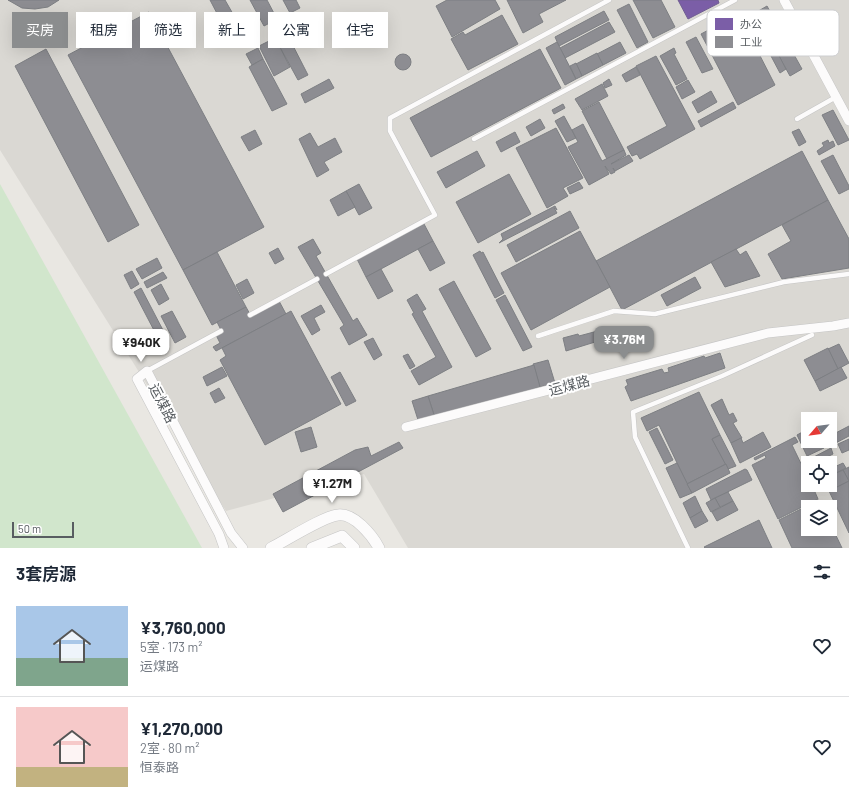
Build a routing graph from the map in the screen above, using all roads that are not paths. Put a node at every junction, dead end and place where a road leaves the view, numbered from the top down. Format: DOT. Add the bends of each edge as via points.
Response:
graph roads {
  1 [pos="610,0"];
  2 [pos="735,0"];
  3 [pos="784,0"];
  4 [pos="716,10"];
  5 [pos="789,10"];
  6 [pos="707,15"];
  7 [pos="814,56"];
  8 [pos="836,97"];
  9 [pos="796,119"];
  10 [pos="849,121"];
  11 [pos="474,139"];
  12 [pos="326,274"];
  13 [pos="849,274"];
  14 [pos="317,279"];
  15 [pos="250,315"];
  16 [pos="849,323"];
  17 [pos="221,331"];
  18 [pos="812,335"];
  19 [pos="538,336"];
  20 [pos="147,371"];
  21 [pos="406,427"];
  22 [pos="224,548"];
  23 [pos="242,548"];
  24 [pos="271,548"];
  25 [pos="312,548"];
  26 [pos="354,548"];
  27 [pos="379,548"];
  28 [pos="688,548"];
  1 -- 12 [label="lane" via="390,118 390,131 435,215"];
  2 -- 4 [label="lane"];
  3 -- 5 [label="street"];
  6 -- 11 [label="lane"];
  7 -- 8 [label="street"];
  8 -- 9 [label="lane"];
  8 -- 10 [label="street"];
  13 -- 19 [label="lane" via="784,282 655,314 614,311"];
  14 -- 15 [label="lane"];
  16 -- 21 [label="street, 运煤路" via="768,333"];
  17 -- 20 [label="lane"];
  18 -- 28 [label="lane" via="722,376 633,412 635,437"];
  20 -- 22 [label="street, 运煤路" via="137,379"];
  20 -- 23 [label="street, 运煤路" via="231,533"];
  24 -- 27 [label="street" via="318,522 337,515 352,517"];
  25 -- 26 [label="street" via="342,536"];
}
